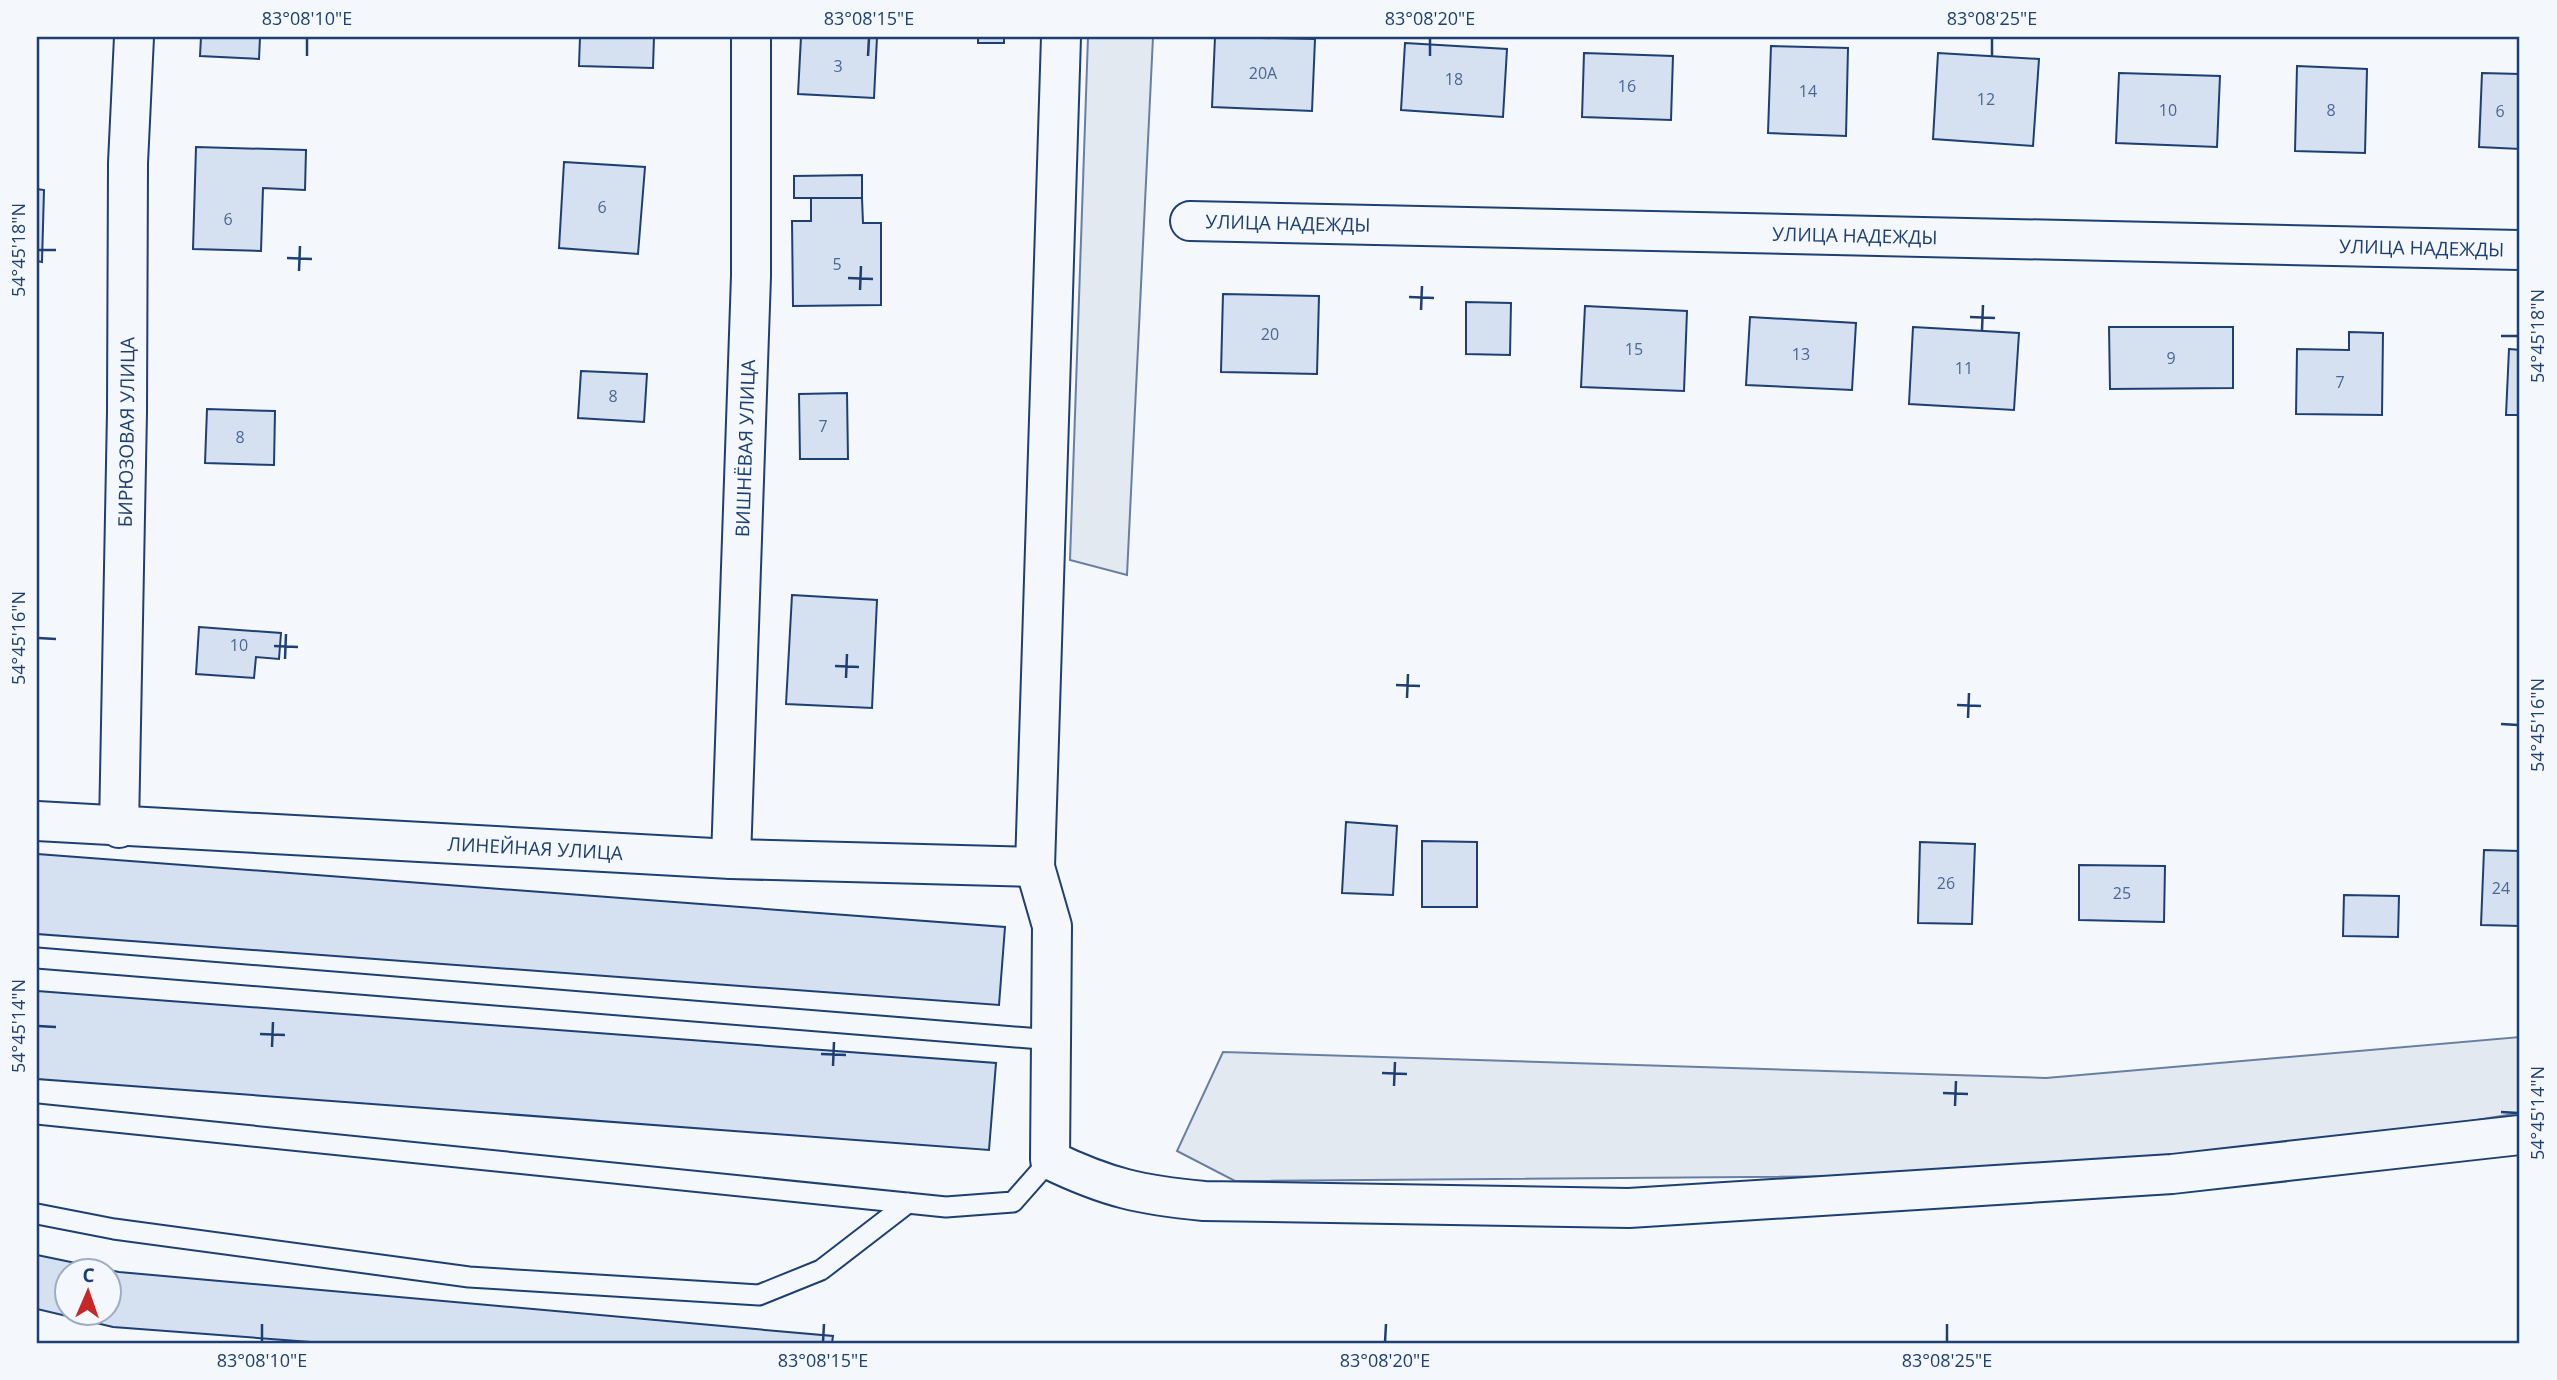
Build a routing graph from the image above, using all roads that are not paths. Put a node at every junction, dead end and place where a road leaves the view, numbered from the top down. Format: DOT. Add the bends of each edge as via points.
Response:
graph roads {
  1 [pos="134,37"];
  2 [pos="751,37"];
  3 [pos="1061,37"];
  4 [pos="1190,221"];
  5 [pos="2520,250"];
  6 [pos="37,821"];
  7 [pos="119,828"];
  8 [pos="731,859"];
  9 [pos="1035,867"];
  10 [pos="37,958"];
  11 [pos="1053,1040"];
  12 [pos="37,1114"];
  13 [pos="2520,1135"];
  14 [pos="1050,1160"];
  15 [pos="908,1203"];
  16 [pos="37,1214"];
  1 -- 7 [label="street, БИРЮЗОВАЯ УЛИЦА" via="128,163"];
  2 -- 8 [label="street, ВИШНЁВАЯ УЛИЦА" via="751,276"];
  3 -- 9 [label="street"];
  4 -- 5 [label="street, УЛИЦА НАДЕЖДЫ"];
  6 -- 7 [label="street, ЛИНЕЙНАЯ УЛИЦА"];
  7 -- 8 [label="street, ЛИНЕЙНАЯ УЛИЦА"];
  8 -- 9 [label="street, ЛИНЕЙНАЯ УЛИЦА"];
  9 -- 11 [label="street" via="1052,926"];
  10 -- 11 [label="lane"];
  11 -- 14 [label="street"];
  12 -- 15 [label="lane"];
  13 -- 14 [label="street" via="2172,1174 1629,1208 1204,1201 1145,1196 1091,1180"];
  14 -- 15 [label="lane" via="1013,1202 946,1207"];
  15 -- 16 [label="lane" via="821,1270 759,1295 469,1277 114,1229"];
}
